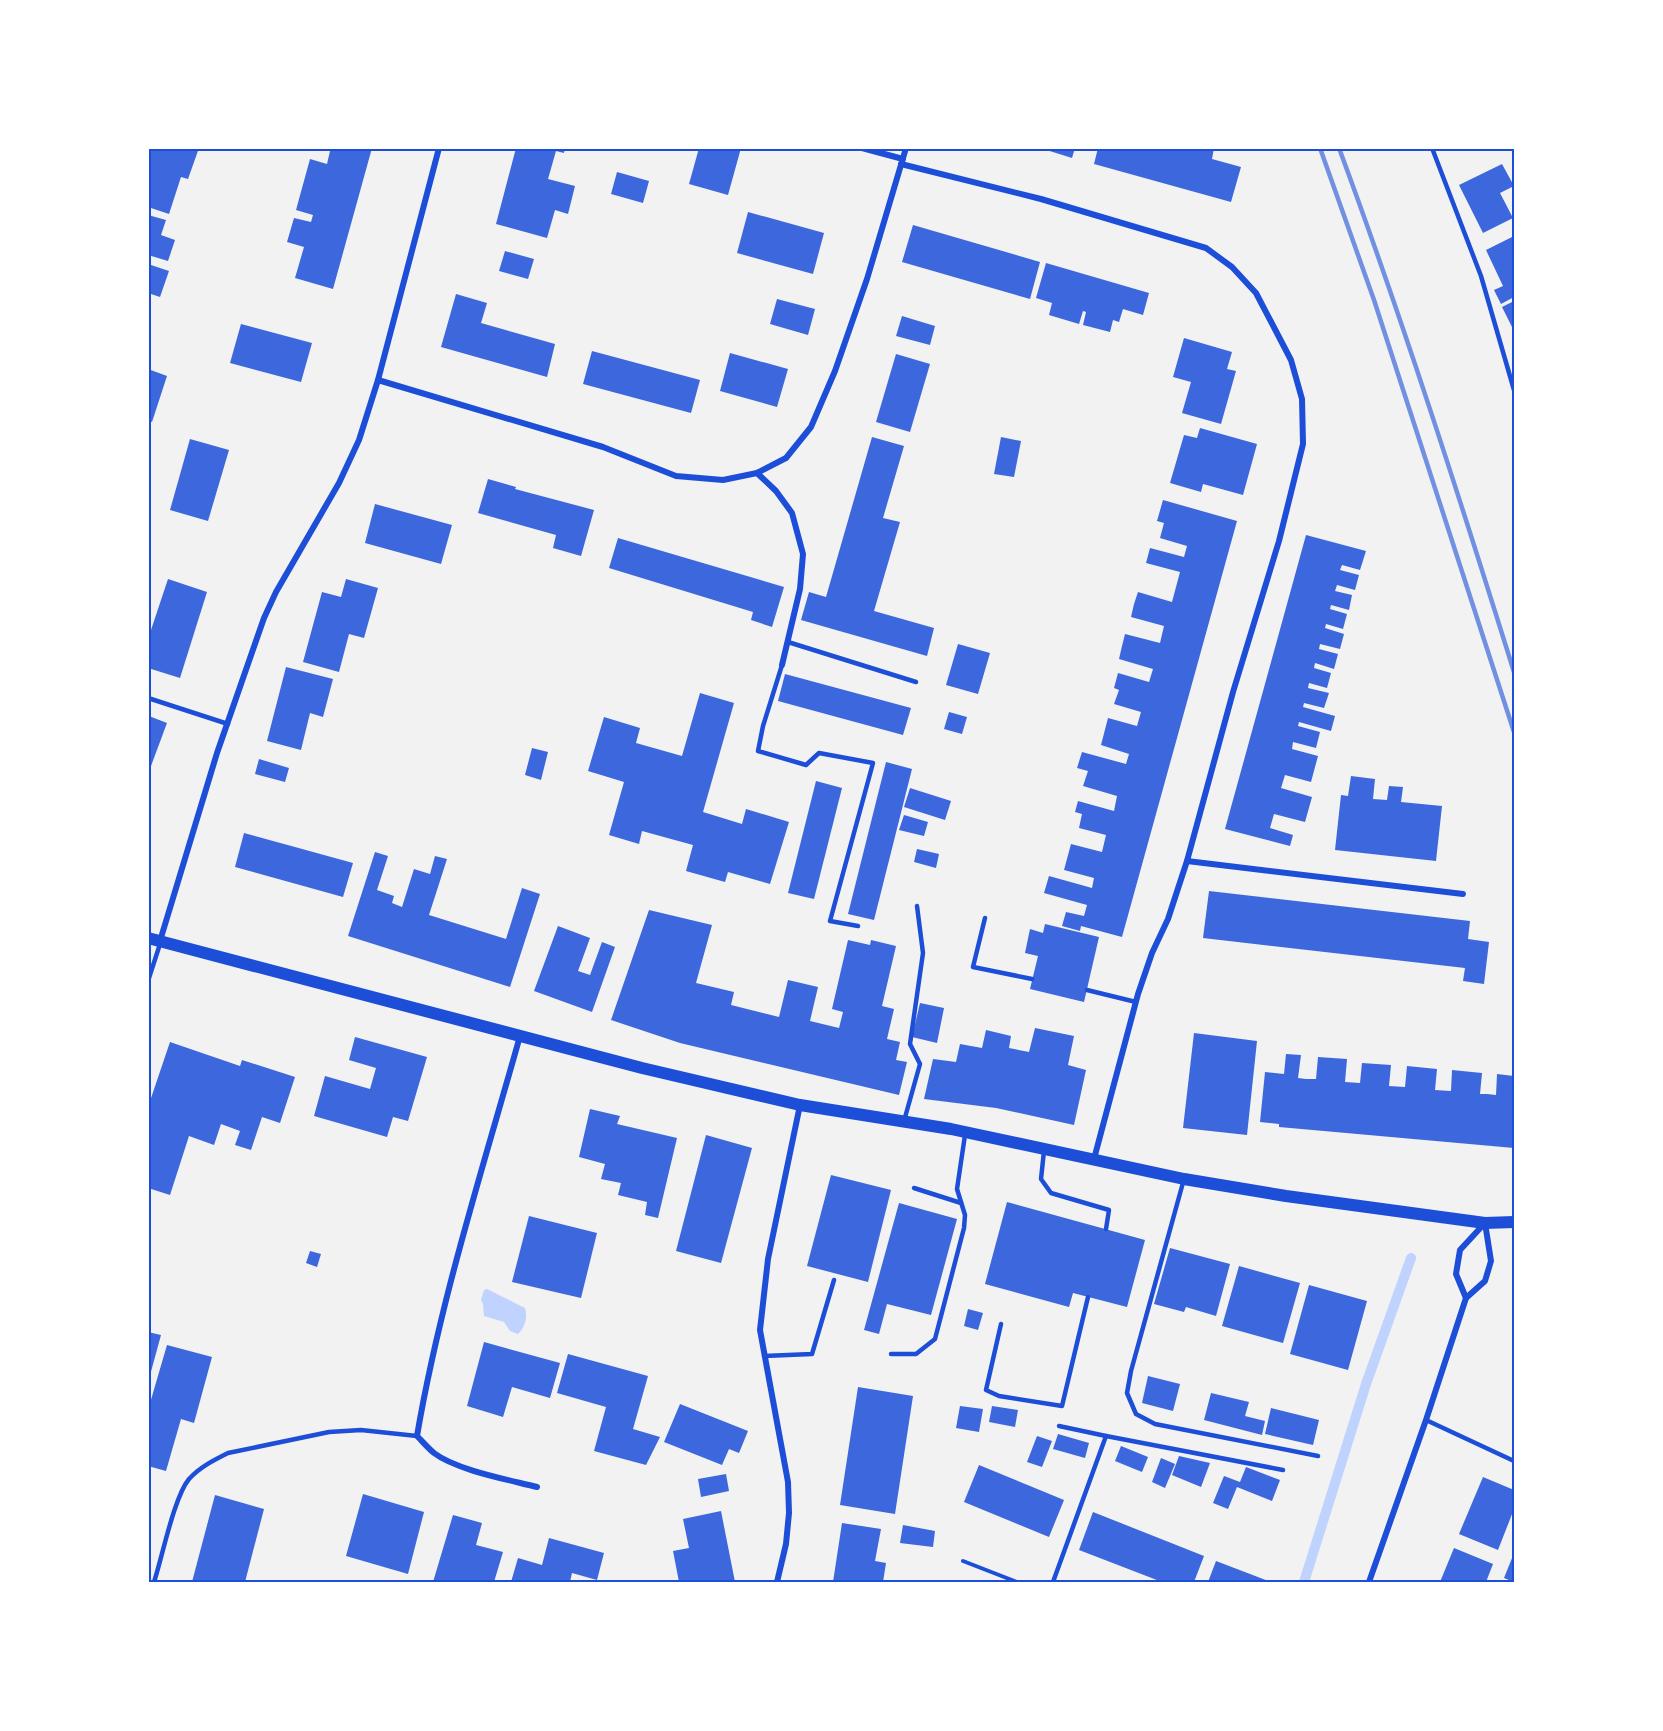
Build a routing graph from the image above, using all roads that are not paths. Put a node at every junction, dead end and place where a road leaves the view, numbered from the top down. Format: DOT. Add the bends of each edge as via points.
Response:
graph roads {
  1 [pos="439,148"];
  2 [pos="862,148"];
  3 [pos="906,148"];
  4 [pos="1432,148"];
  5 [pos="902,162"];
  6 [pos="378,380"];
  7 [pos="1515,390"];
  8 [pos="757,473"];
  9 [pos="788,642"];
  10 [pos="782,665"];
  11 [pos="916,682"];
  12 [pos="148,698"];
  13 [pos="228,724"];
  14 [pos="1187,861"];
  15 [pos="1463,894"];
  16 [pos="917,906"];
  17 [pos="985,918"];
  18 [pos="858,927"];
  19 [pos="154,939"];
  20 [pos="1032,979"];
  21 [pos="148,981"];
  22 [pos="1087,990"];
  23 [pos="1136,1002"];
  24 [pos="520,1036"];
  25 [pos="800,1105"];
  26 [pos="904,1121"];
  27 [pos="966,1132"];
  28 [pos="1045,1148"];
  29 [pos="1095,1159"];
  30 [pos="1184,1179"];
  31 [pos="914,1188"];
  32 [pos="961,1203"];
  33 [pos="1515,1222"];
  34 [pos="1485,1223"];
  35 [pos="1106,1228"];
  36 [pos="834,1280"];
  37 [pos="1088,1297"];
  38 [pos="1466,1298"];
  39 [pos="1001,1324"];
  40 [pos="891,1354"];
  41 [pos="764,1356"];
  42 [pos="1426,1420"];
  43 [pos="1059,1426"];
  44 [pos="417,1436"];
  45 [pos="1106,1436"];
  46 [pos="1318,1456"];
  47 [pos="1515,1461"];
  48 [pos="1284,1470"];
  49 [pos="537,1487"];
  50 [pos="154,1582"];
  51 [pos="777,1582"];
  52 [pos="1053,1582"];
  53 [pos="1369,1582"];
  1 -- 6 [label="street"];
  2 -- 5 [label="street"];
  3 -- 5 [label="street"];
  4 -- 7 [label="lane" via="1481,276"];
  5 -- 8 [label="street" via="860,299 811,427 786,458"];
  5 -- 14 [label="street" via="1206,248 1256,292 1291,360 1302,399 1302,444 1279,541"];
  6 -- 8 [label="street" via="592,444 676,476 723,480"];
  6 -- 13 [label="street" via="359,440 339,483 264,618"];
  8 -- 9 [label="street" via="792,513 803,554"];
  9 -- 10 [label="street"];
  9 -- 11 [label="lane"];
  10 -- 18 [label="lane" via="758,751 806,765 819,753 873,762 830,921"];
  12 -- 13 [label="lane"];
  13 -- 19 [label="street"];
  14 -- 15 [label="street"];
  14 -- 23 [label="street"];
  16 -- 26 [label="lane" via="923,953 910,1044 920,1064"];
  17 -- 20 [label="lane" via="973,967"];
  19 -- 21 [label="lane"];
  19 -- 24 [label="main road"];
  22 -- 23 [label="lane"];
  23 -- 29 [label="street"];
  24 -- 25 [label="main road"];
  24 -- 44 [label="street" via="452,1279 426,1381"];
  25 -- 26 [label="main road"];
  25 -- 41 [label="street" via="765,1278 760,1330"];
  26 -- 27 [label="main road"];
  27 -- 28 [label="main road"];
  27 -- 32 [label="lane" via="957,1189"];
  28 -- 29 [label="main road"];
  28 -- 35 [label="lane" via="1041,1179 1051,1193 1109,1210"];
  29 -- 30 [label="main road"];
  30 -- 34 [label="main road"];
  30 -- 46 [label="lane" via="1131,1371 1127,1393 1136,1414 1155,1424"];
  31 -- 32 [label="lane"];
  32 -- 40 [label="lane" via="964,1228 936,1339 916,1354"];
  33 -- 34 [label="main road"];
  34 -- 38 [label="street" via="1491,1261 1485,1281"];
  34 -- 38 [label="street" via="1460,1250 1456,1274"];
  36 -- 41 [label="lane" via="812,1354"];
  37 -- 39 [label="lane" via="1062,1406 999,1396 986,1390"];
  38 -- 42 [label="street"];
  41 -- 51 [label="street" via="788,1482 786,1544"];
  42 -- 47 [label="lane"];
  42 -- 53 [label="street"];
  43 -- 45 [label="lane"];
  44 -- 49 [label="street" via="445,1459"];
  44 -- 50 [label="lane" via="361,1430 329,1432 228,1453 214,1460 197,1471 181,1491"];
  45 -- 48 [label="lane"];
  45 -- 52 [label="lane"];
}
